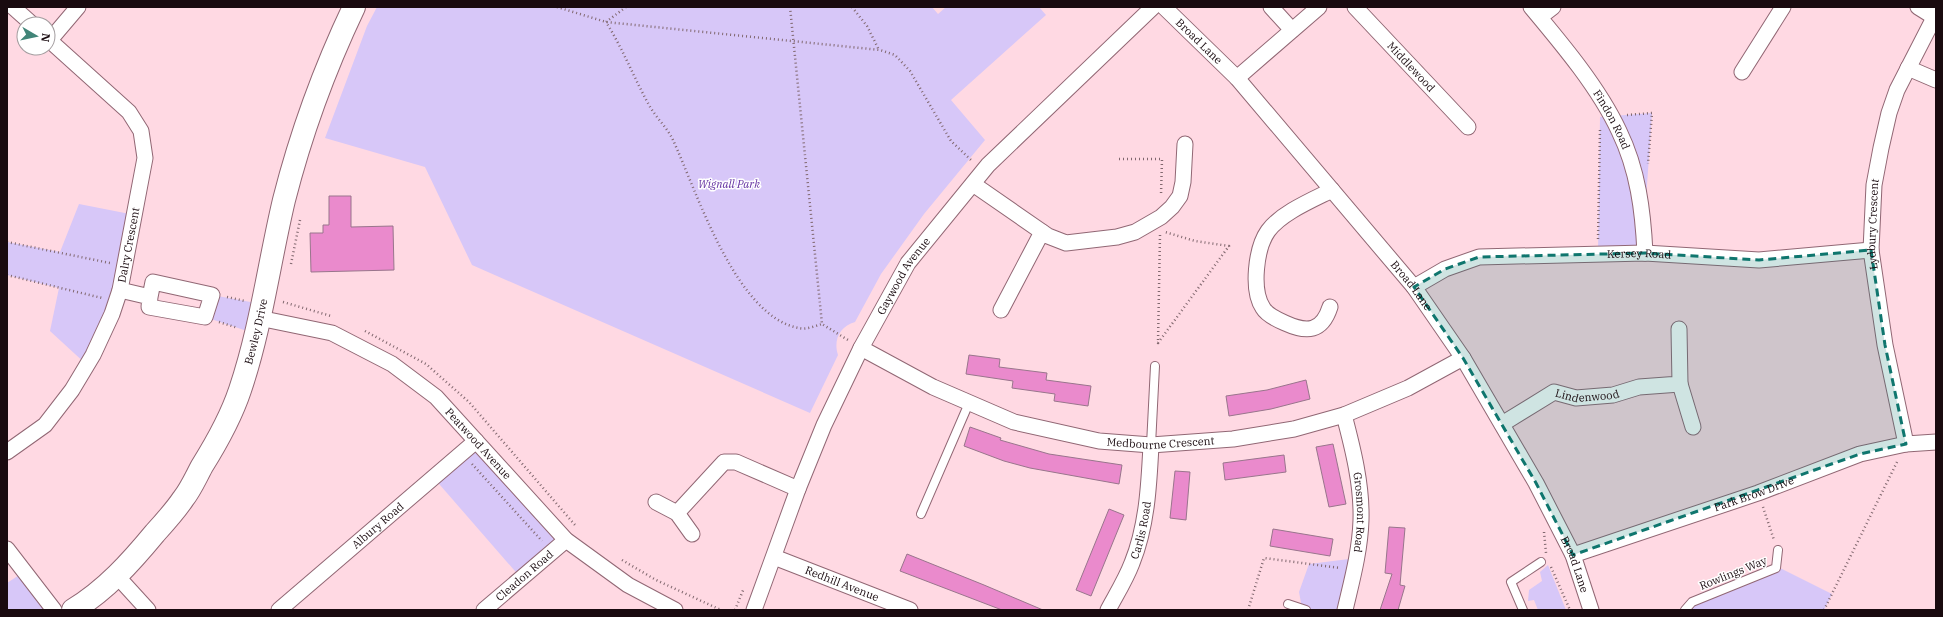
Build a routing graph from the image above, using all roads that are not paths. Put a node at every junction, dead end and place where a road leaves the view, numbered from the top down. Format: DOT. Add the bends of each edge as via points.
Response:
graph roads {
  1 [pos="13,7"];
  2 [pos="78,7"];
  3 [pos="354,7"];
  4 [pos="1152,7"];
  5 [pos="1164,7"];
  6 [pos="1271,7"];
  7 [pos="1319,7"];
  8 [pos="1355,7"];
  9 [pos="1553,7"];
  10 [pos="1783,7"];
  11 [pos="1918,7"];
  12 [pos="1535,12"];
  13 [pos="23,16"];
  14 [pos="1935,16"];
  15 [pos="1292,30"];
  16 [pos="56,31"];
  17 [pos="56,45"];
  18 [pos="1908,68"];
  19 [pos="1742,72"];
  20 [pos="1237,78"];
  21 [pos="1936,80"];
  22 [pos="1468,127"];
  23 [pos="1185,144"];
  24 [pos="973,184"];
  25 [pos="1332,190"];
  26 [pos="1042,232"];
  27 [pos="1870,250"];
  28 [pos="1645,253"];
  29 [pos="1414,287"];
  30 [pos="118,296"];
  31 [pos="150,297"];
  32 [pos="1330,307"];
  33 [pos="1001,310"];
  34 [pos="259,319"];
  35 [pos="1679,329"];
  36 [pos="861,348"];
  37 [pos="1464,358"];
  38 [pos="1155,366"];
  39 [pos="1680,384"];
  40 [pos="969,403"];
  41 [pos="1344,415"];
  42 [pos="1502,424"];
  43 [pos="1693,427"];
  44 [pos="476,440"];
  45 [pos="1936,442"];
  46 [pos="1906,444"];
  47 [pos="1151,445"];
  48 [pos="7,452"];
  49 [pos="798,489"];
  50 [pos="656,502"];
  51 [pos="677,513"];
  52 [pos="921,514"];
  53 [pos="692,534"];
  54 [pos="566,540"];
  55 [pos="7,549"];
  56 [pos="1778,550"];
  57 [pos="1573,555"];
  58 [pos="774,557"];
  59 [pos="1544,560"];
  60 [pos="116,576"];
  61 [pos="1288,604"];
  62 [pos="54,610"];
  63 [pos="73,610"];
  64 [pos="148,610"];
  65 [pos="278,610"];
  66 [pos="484,610"];
  67 [pos="675,610"];
  68 [pos="754,610"];
  69 [pos="910,610"];
  70 [pos="1108,610"];
  71 [pos="1306,610"];
  72 [pos="1345,610"];
  73 [pos="1523,610"];
  74 [pos="1591,610"];
  75 [pos="1685,610"];
  1 -- 13 [label="street"];
  2 -- 16 [label="street"];
  3 -- 34 [label="street, Bewley Drive" via="335,47 308,119 284,198"];
  4 -- 24 [label="street, Gaywood Avenue" via="982,171"];
  5 -- 20 [label="street, Broad Lane"];
  6 -- 15 [label="street"];
  7 -- 15 [label="street"];
  8 -- 22 [label="street, Middlewood"];
  9 -- 12 [label="street"];
  10 -- 19 [label="street"];
  11 -- 14 [label="street"];
  12 -- 28 [label="street, Findon Road" via="1598,94 1620,132 1637,184 1643,215"];
  14 -- 18 [label="street, Lydbury Crescent"];
  15 -- 20 [label="street"];
  17 -- 30 [label="street, Dalry Crescent" via="130,112 141,131 145,158"];
  18 -- 21 [label="street"];
  18 -- 27 [label="street, Lydbury Crescent" via="1897,90 1880,148 1874,184"];
  20 -- 25 [label="street, Broad Lane"];
  23 -- 26 [label="street" via="1180,196 1161,224 1110,238 1066,243"];
  24 -- 26 [label="street"];
  24 -- 36 [label="street, Gaywood Avenue" via="908,263"];
  25 -- 29 [label="street, Broad Lane"];
  25 -- 32 [label="street" via="1287,214 1268,231 1258,254 1257,290 1263,308 1276,320 1300,330 1313,328 1326,320"];
  26 -- 33 [label="street"];
  27 -- 28 [label="street, Kersey Road" via="1759,260"];
  27 -- 46 [label="street, Lydbury Crescent" via="1885,345"];
  28 -- 29 [label="street, Kersey Road" via="1479,257 1445,269"];
  29 -- 37 [label="street, Broad Lane"];
  30 -- 31 [label="street"];
  30 -- 48 [label="street, Dalry Crescent" via="93,354 72,390 44,425"];
  31 -- 31 [label="street" via="153,282 212,295 205,317 149,307"];
  34 -- 44 [label="street, Peatwood Avenue" via="332,333 392,364 436,397"];
  34 -- 60 [label="street, Bewley Drive" via="240,391 223,431 184,498 134,559"];
  35 -- 39 [label="street"];
  36 -- 40 [label="street, Medbourne Crescent" via="933,387"];
  36 -- 49 [label="street, Gaywood Avenue" via="824,425"];
  37 -- 41 [label="street, Medbourne Crescent" via="1408,388"];
  37 -- 42 [label="street, Broad Lane"];
  38 -- 47 [label="lane"];
  39 -- 42 [label="street, Lindenwood" via="1639,387 1613,395 1576,398 1554,392"];
  39 -- 43 [label="street"];
  40 -- 47 [label="street, Medbourne Crescent" via="1014,422 1099,440"];
  40 -- 52 [label="lane"];
  41 -- 47 [label="street, Medbourne Crescent" via="1294,429 1233,439"];
  41 -- 72 [label="street, Grosmont Road" via="1354,452 1361,520 1358,552"];
  42 -- 57 [label="street, Broad Lane" via="1540,489"];
  44 -- 54 [label="street, Peatwood Avenue"];
  44 -- 65 [label="street, Albury Road"];
  45 -- 46 [label="street, Park Brow Drive"];
  46 -- 57 [label="street, Park Brow Drive" via="1860,454 1758,493"];
  47 -- 70 [label="street, Carlis Road" via="1148,494 1142,526 1132,563"];
  49 -- 51 [label="street" via="736,462 724,462"];
  49 -- 58 [label="street, Gaywood Avenue"];
  50 -- 51 [label="street"];
  51 -- 53 [label="street"];
  54 -- 66 [label="street, Cleadon Road"];
  54 -- 67 [label="street, Peatwood Avenue" via="628,585"];
  55 -- 62 [label="street"];
  56 -- 75 [label="lane, Rowlings Way" via="1776,568 1692,602"];
  57 -- 74 [label="street, Broad Lane"];
  58 -- 68 [label="street, Gaywood Avenue"];
  58 -- 69 [label="street, Redhill Avenue"];
  59 -- 73 [label="lane" via="1511,582"];
  60 -- 63 [label="street, Bewley Drive"];
  60 -- 64 [label="street"];
  61 -- 71 [label="lane"];
}
